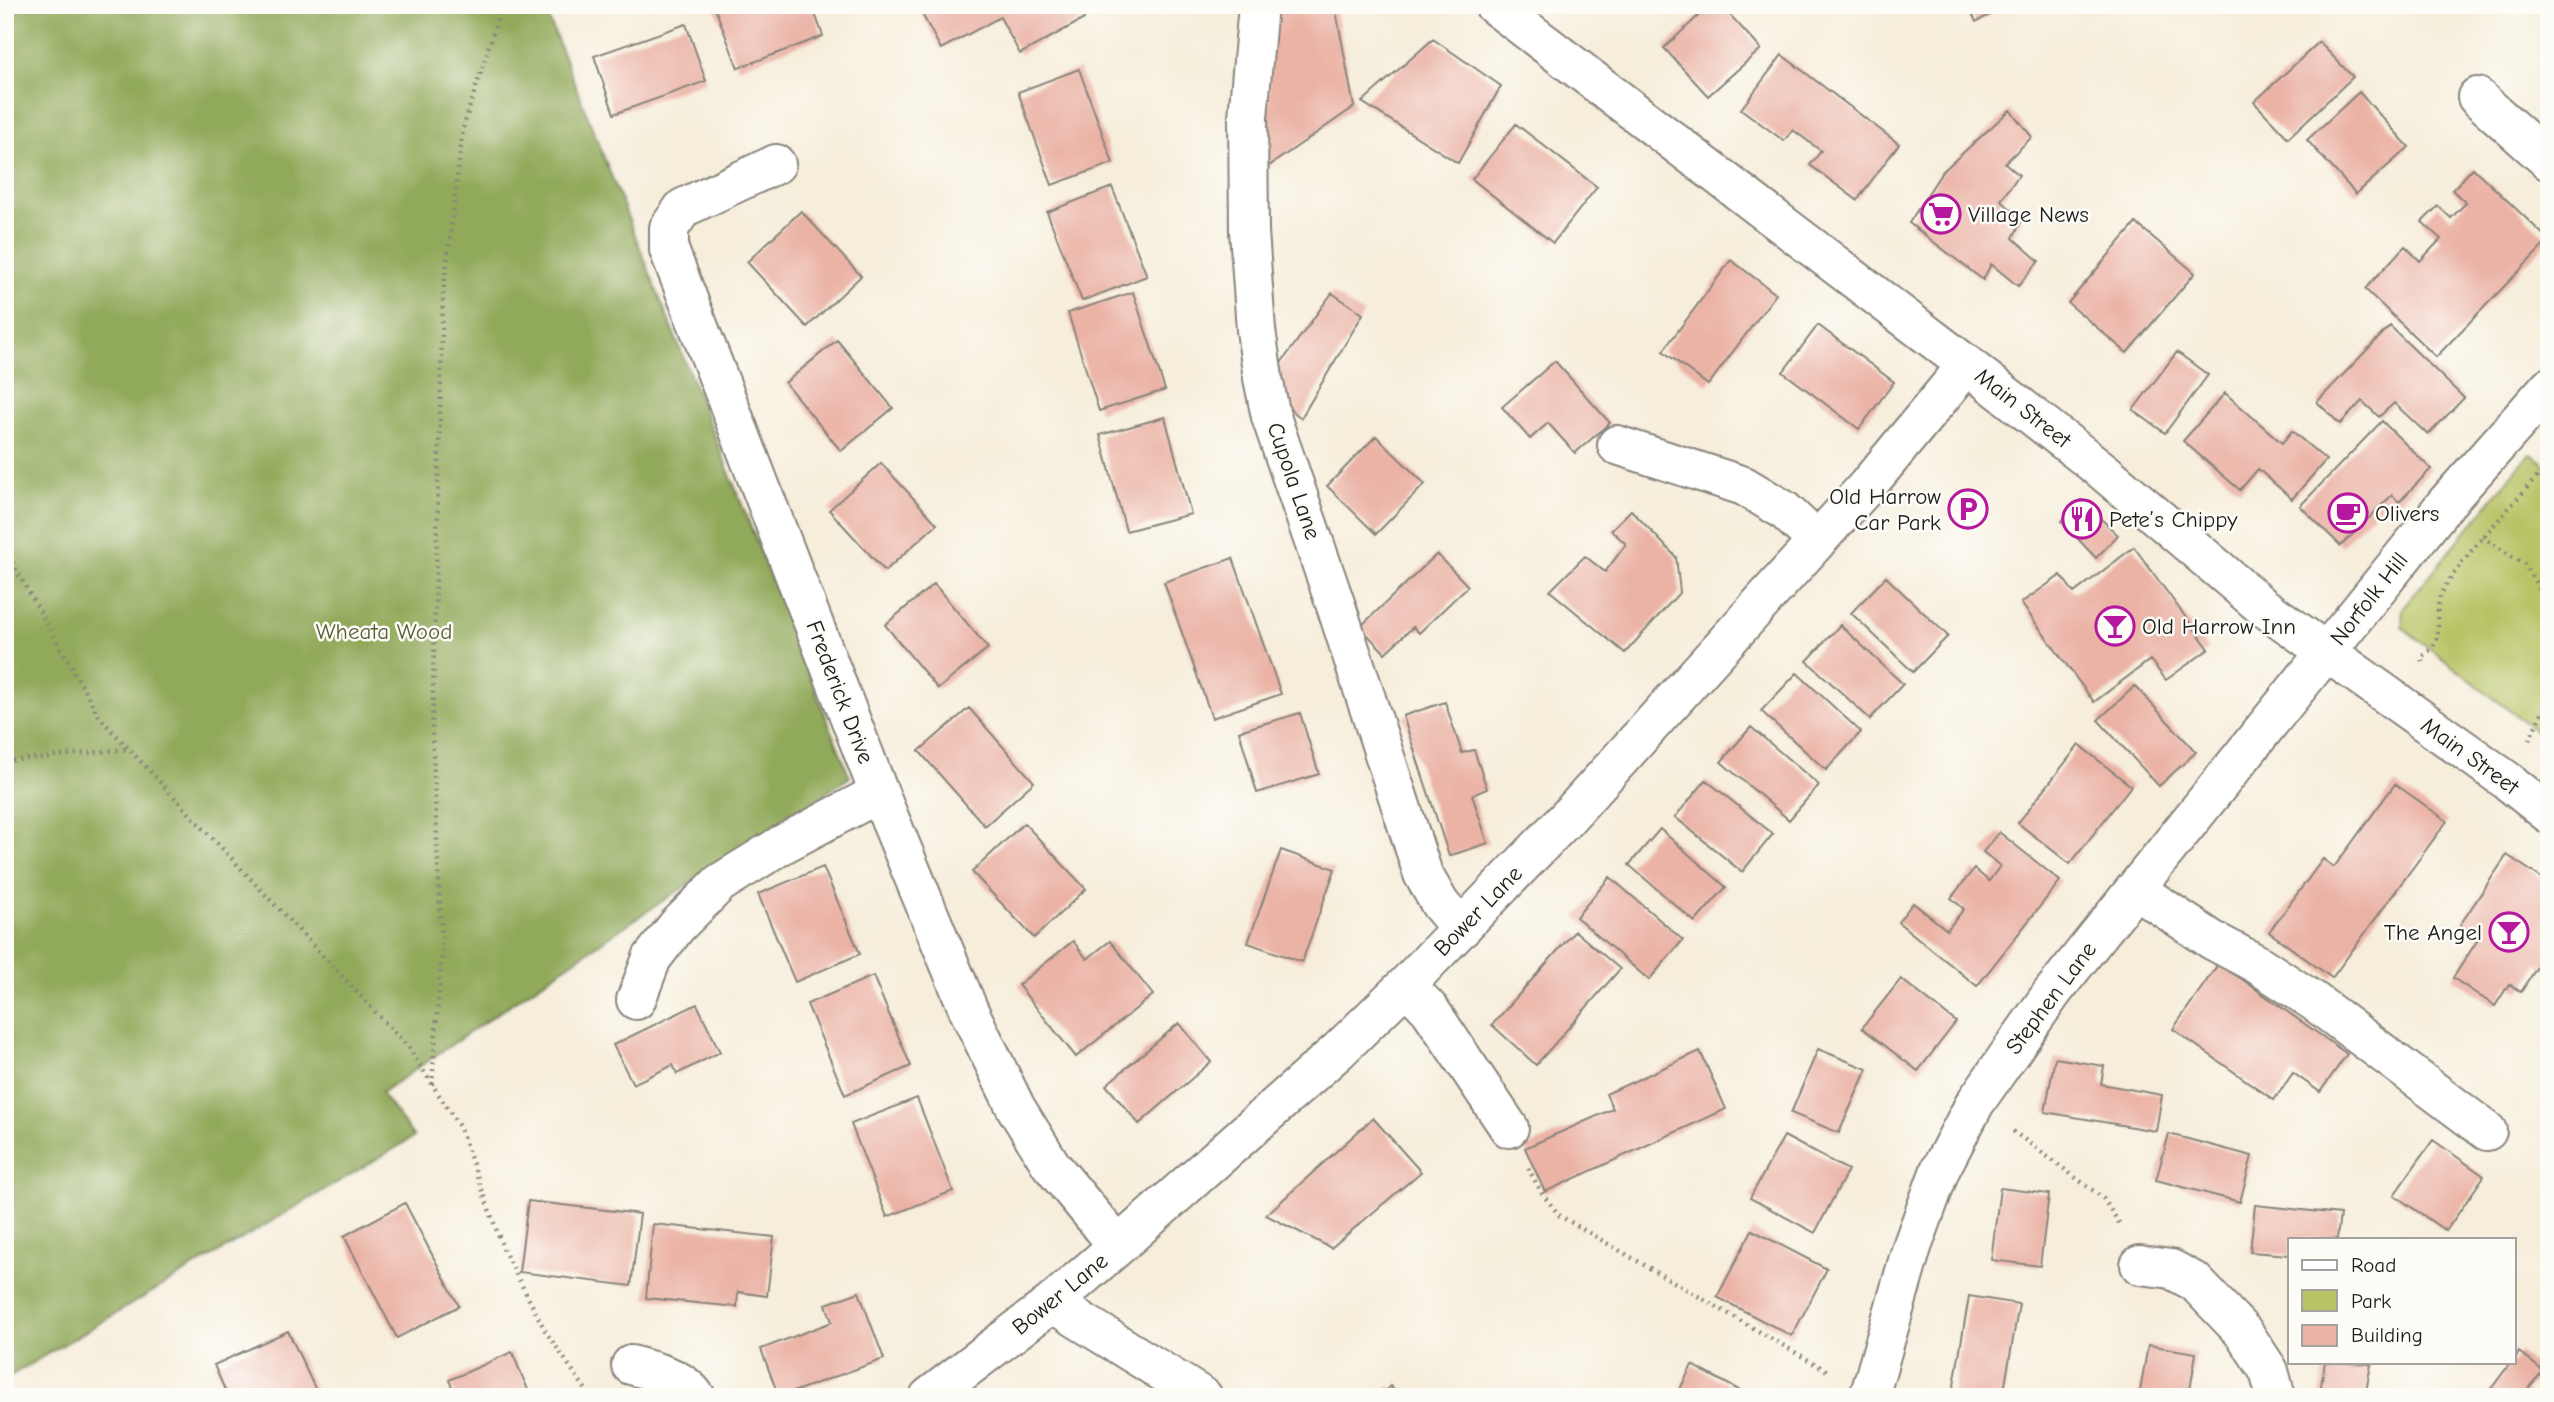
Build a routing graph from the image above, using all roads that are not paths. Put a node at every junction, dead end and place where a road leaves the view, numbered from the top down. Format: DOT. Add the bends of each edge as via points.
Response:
graph roads {
  1 [pos="1258,5"];
  2 [pos="1494,5"];
  3 [pos="2477,97"];
  4 [pos="2549,161"];
  5 [pos="776,164"];
  6 [pos="1967,365"];
  7 [pos="2549,387"];
  8 [pos="1617,445"];
  9 [pos="1817,541"];
  10 [pos="2327,653"];
  11 [pos="879,793"];
  12 [pos="2549,814"];
  13 [pos="2135,889"];
  14 [pos="1461,929"];
  15 [pos="1406,985"];
  16 [pos="636,1000"];
  17 [pos="1509,1128"];
  18 [pos="2487,1131"];
  19 [pos="1118,1246"];
  20 [pos="2140,1265"];
  21 [pos="1052,1303"];
  22 [pos="631,1365"];
  23 [pos="1869,1396"];
  24 [pos="696,1397"];
  25 [pos="929,1397"];
  26 [pos="1203,1397"];
  27 [pos="2276,1397"];
  1 -- 14 [label="street, Cupola Lane" via="1248,117 1250,231 1256,330 1272,417 1423,874"];
  2 -- 6 [label="street, Main Street"];
  3 -- 4 [label="street"];
  5 -- 11 [label="street, Frederick Drive" via="683,208 669,228 669,250"];
  6 -- 9 [label="street, Bower Lane"];
  6 -- 10 [label="street, Main Street" via="2103,471 2262,606"];
  7 -- 10 [label="street, Norfolk Hill" via="2446,502"];
  8 -- 9 [label="street" via="1744,486 1784,510"];
  9 -- 14 [label="street, Bower Lane"];
  10 -- 12 [label="street, Main Street"];
  10 -- 13 [label="street, Stephen Lane"];
  11 -- 16 [label="street" via="720,883 652,958"];
  11 -- 19 [label="street, Frederick Drive" via="969,1011 1016,1108 1051,1165"];
  13 -- 18 [label="street" via="2315,1002"];
  13 -- 23 [label="street, Stephen Lane" via="2052,993 1975,1103 1940,1170 1912,1247"];
  14 -- 15 [label="street, Bower Lane"];
  15 -- 17 [label="street" via="1430,1010"];
  15 -- 19 [label="street, Bower Lane"];
  19 -- 21 [label="street, Bower Lane"];
  20 -- 27 [label="street" via="2171,1269 2195,1282 2244,1334 2269,1371"];
  21 -- 25 [label="street, Bower Lane"];
  21 -- 26 [label="street"];
  22 -- 24 [label="street" via="668,1376 689,1387"];
}
